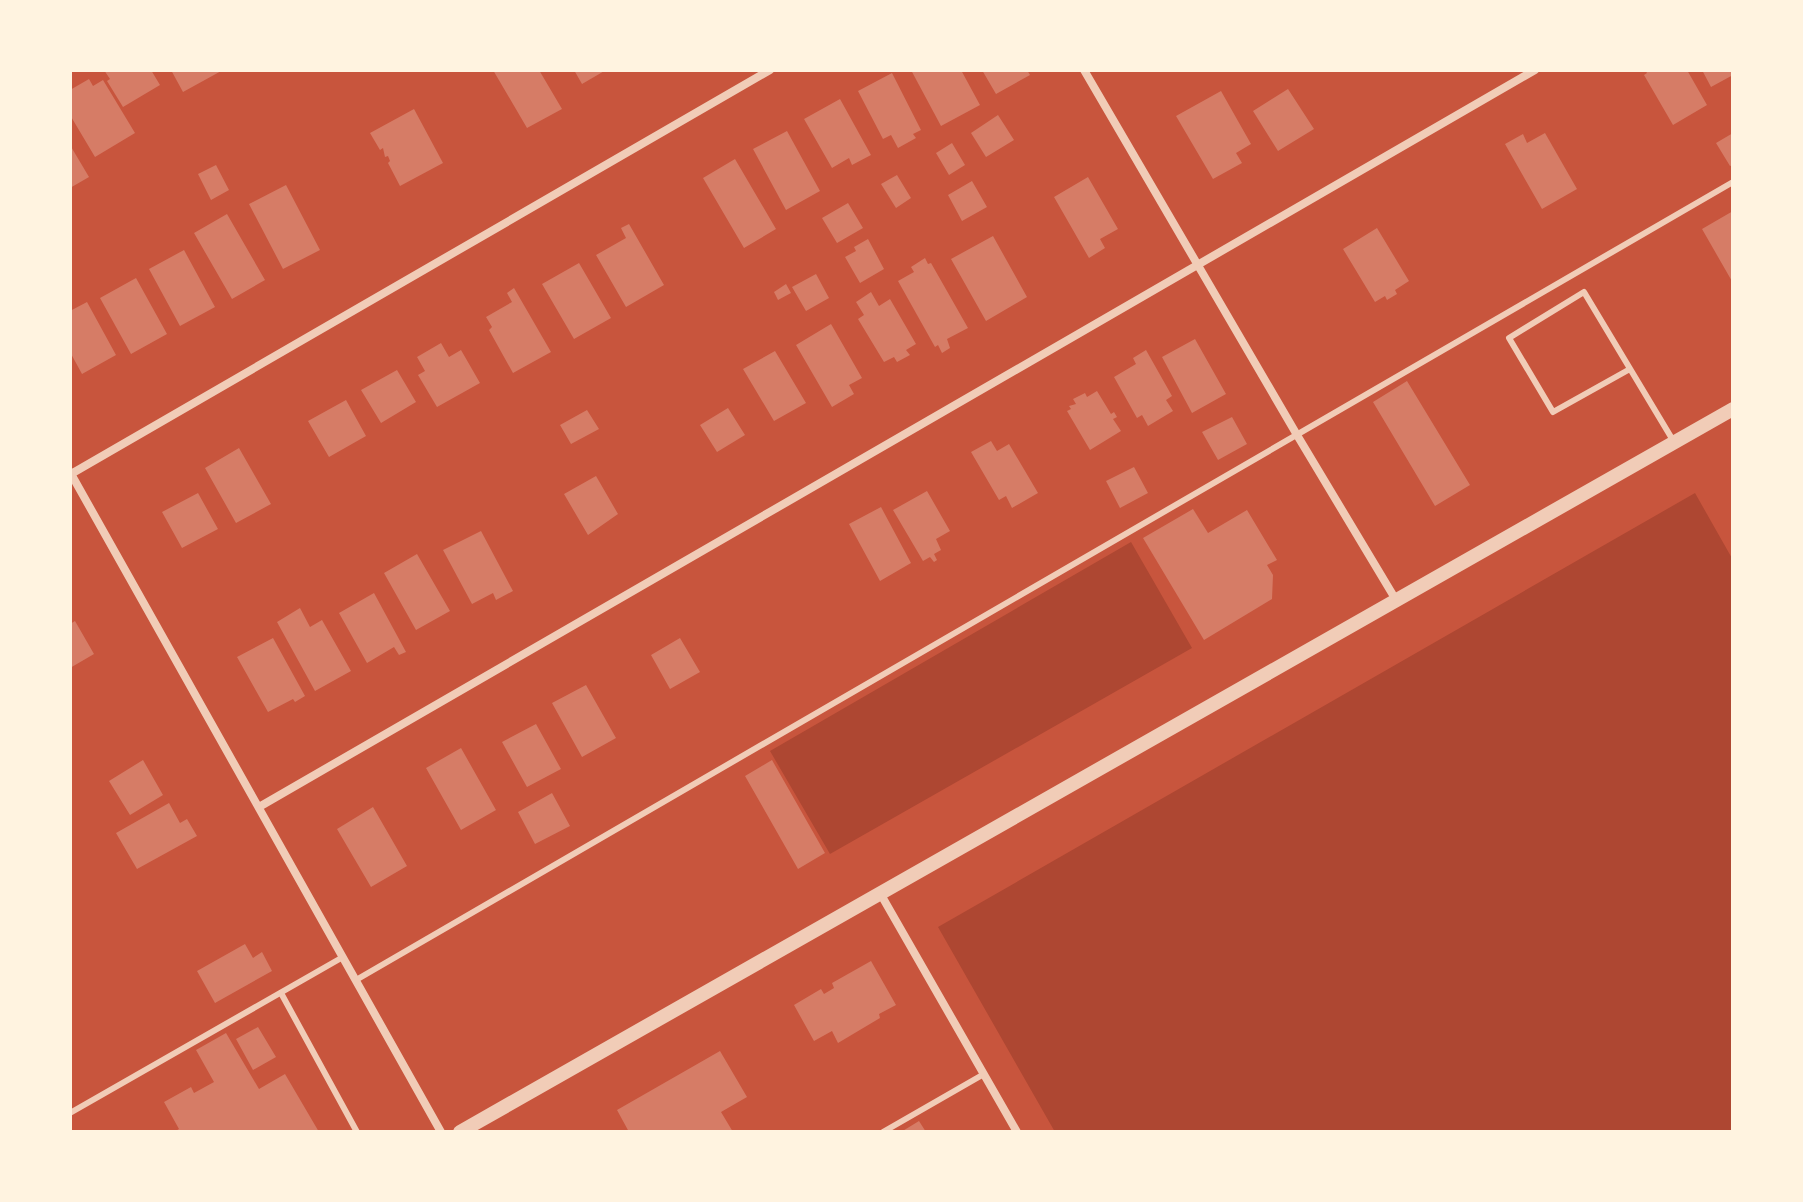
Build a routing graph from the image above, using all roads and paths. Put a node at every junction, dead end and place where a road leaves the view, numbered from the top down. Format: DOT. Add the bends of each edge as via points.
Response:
graph roads {
  1 [pos="770,70"];
  2 [pos="1084,70"];
  3 [pos="1535,70"];
  4 [pos="1733,182"];
  5 [pos="1197,265"];
  6 [pos="1630,369"];
  7 [pos="1733,409"];
  8 [pos="1297,435"];
  9 [pos="1674,442"];
  10 [pos="71,473"];
  11 [pos="1396,600"];
  12 [pos="259,807"];
  13 [pos="880,893"];
  14 [pos="343,957"];
  15 [pos="356,980"];
  16 [pos="281,993"];
  17 [pos="984,1074"];
  18 [pos="70,1113"];
  19 [pos="357,1132"];
  20 [pos="441,1132"];
  21 [pos="460,1132"];
  22 [pos="883,1132"];
  23 [pos="1017,1132"];
  1 -- 10 [label="street"];
  2 -- 5 [label="street"];
  3 -- 5 [label="street"];
  4 -- 8 [label="lane"];
  5 -- 8 [label="street"];
  5 -- 12 [label="street"];
  6 -- 6 [label="lane" via="1584,292 1509,338 1553,412"];
  6 -- 9 [label="lane"];
  7 -- 9 [label="street"];
  8 -- 11 [label="street"];
  8 -- 15 [label="lane"];
  9 -- 11 [label="street"];
  10 -- 12 [label="street"];
  11 -- 13 [label="street"];
  12 -- 14 [label="street"];
  13 -- 17 [label="street"];
  13 -- 21 [label="street"];
  14 -- 15 [label="street"];
  14 -- 16 [label="lane"];
  15 -- 20 [label="street"];
  16 -- 18 [label="lane"];
  16 -- 19 [label="lane"];
  17 -- 22 [label="lane"];
  17 -- 23 [label="street"];
}
